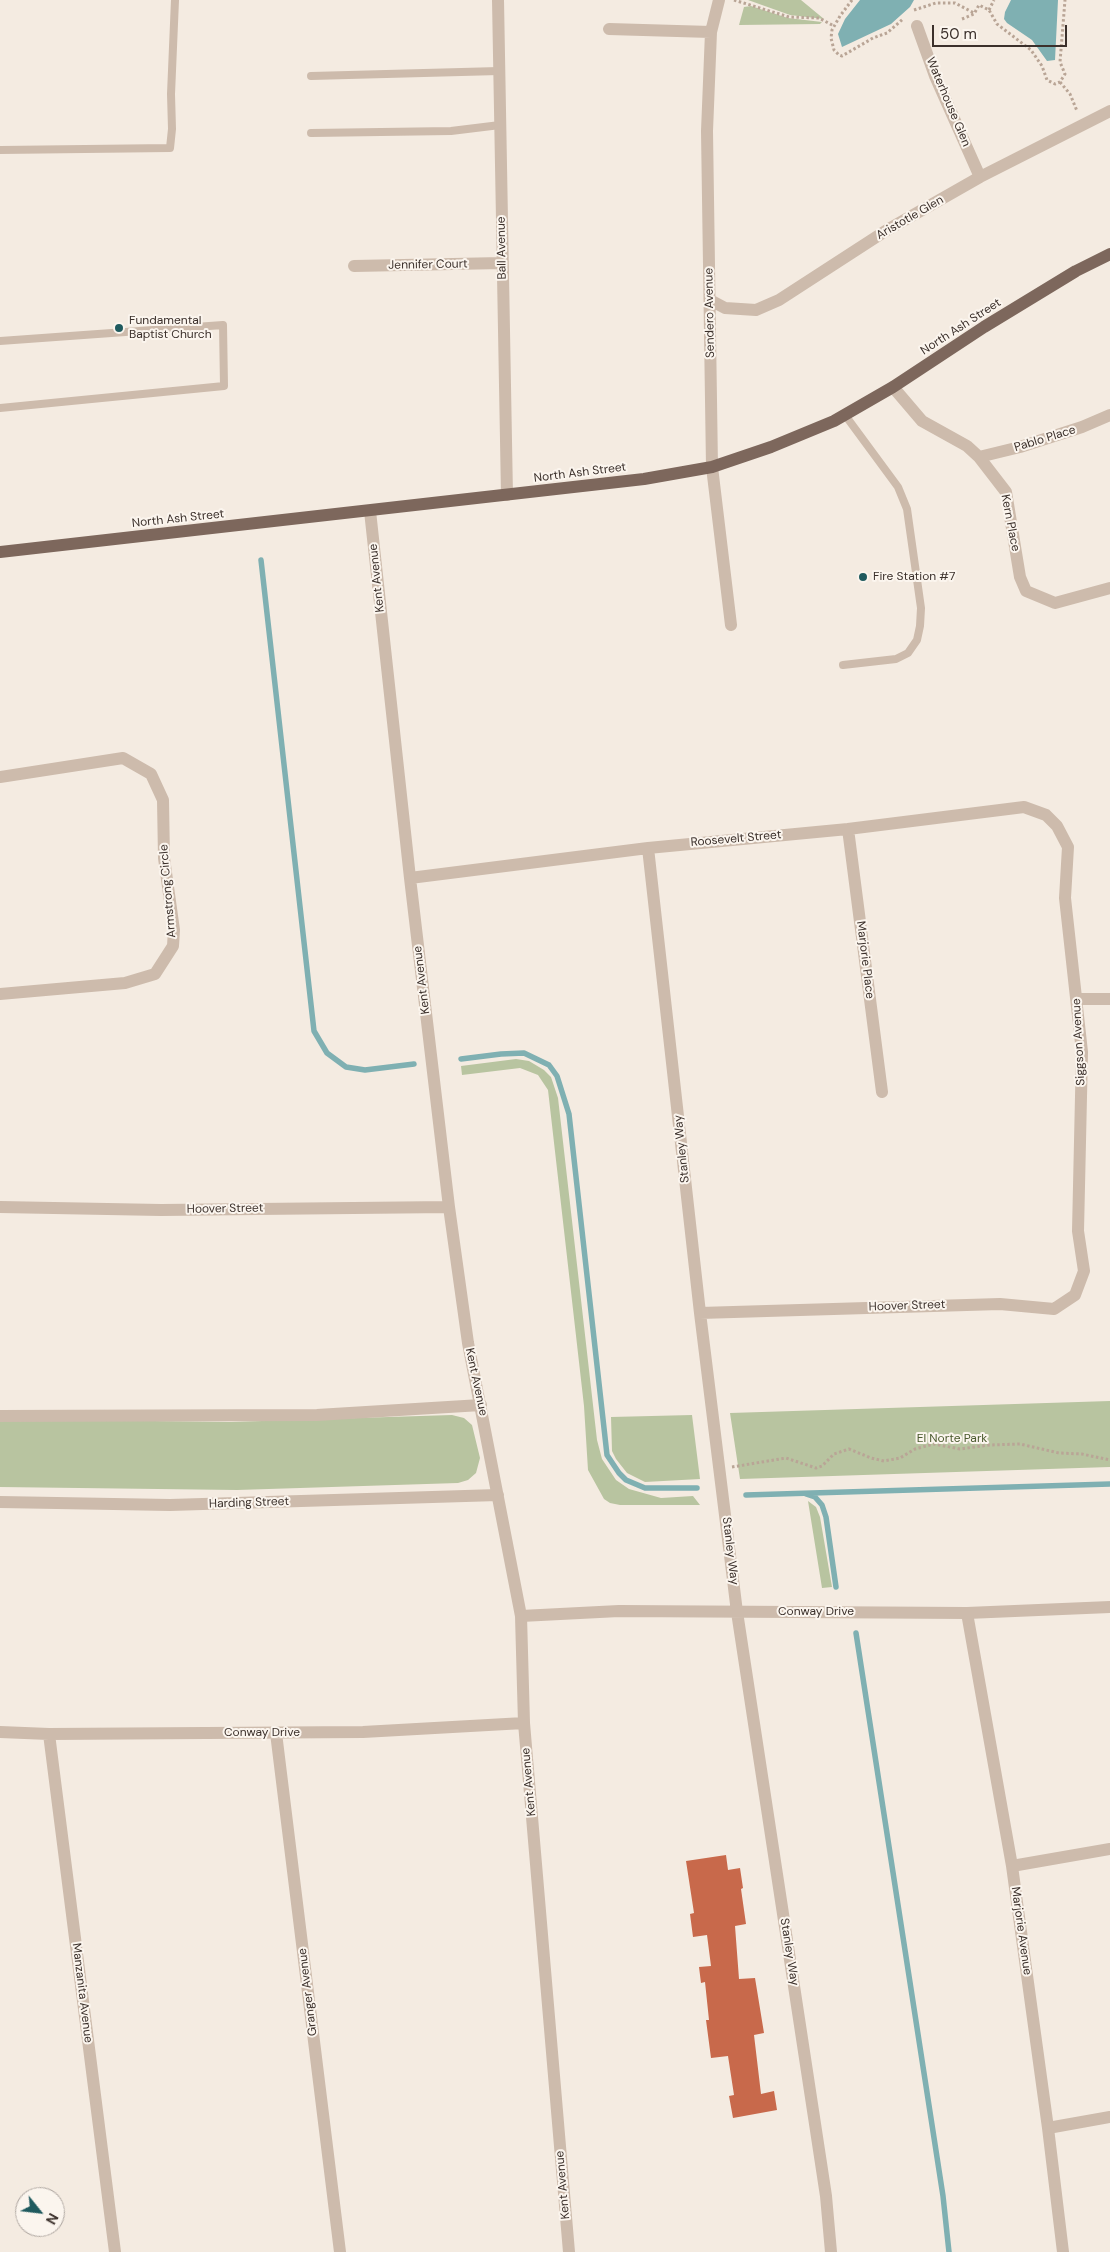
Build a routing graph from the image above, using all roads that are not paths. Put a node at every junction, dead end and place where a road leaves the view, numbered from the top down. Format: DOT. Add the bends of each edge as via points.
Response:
graph roads {
  1 [pos="175,0"];
  2 [pos="498,0"];
  3 [pos="719,0"];
  4 [pos="917,26"];
  5 [pos="609,29"];
  6 [pos="711,32"];
  7 [pos="499,71"];
  8 [pos="311,76"];
  9 [pos="1110,112"];
  10 [pos="500,125"];
  11 [pos="310,133"];
  12 [pos="0,150"];
  13 [pos="980,177"];
  14 [pos="1110,254"];
  15 [pos="502,263"];
  16 [pos="354,266"];
  17 [pos="710,300"];
  18 [pos="0,341"];
  19 [pos="893,387"];
  20 [pos="0,408"];
  21 [pos="845,415"];
  22 [pos="1110,415"];
  23 [pos="979,458"];
  24 [pos="712,467"];
  25 [pos="507,495"];
  26 [pos="370,511"];
  27 [pos="0,552"];
  28 [pos="1110,588"];
  29 [pos="731,625"];
  30 [pos="843,665"];
  31 [pos="0,777"];
  32 [pos="1057,826"];
  33 [pos="848,828"];
  34 [pos="648,848"];
  35 [pos="410,878"];
  36 [pos="0,994"];
  37 [pos="1077,999"];
  38 [pos="1110,999"];
  39 [pos="882,1092"];
  40 [pos="0,1207"];
  41 [pos="449,1207"];
  42 [pos="1083,1262"];
  43 [pos="700,1313"];
  44 [pos="481,1405"];
  45 [pos="0,1416"];
  46 [pos="498,1496"];
  47 [pos="0,1502"];
  48 [pos="1110,1607"];
  49 [pos="737,1612"];
  50 [pos="967,1613"];
  51 [pos="521,1616"];
  52 [pos="524,1723"];
  53 [pos="0,1732"];
  54 [pos="276,1733"];
  55 [pos="48,1734"];
  56 [pos="1110,1850"];
  57 [pos="1012,1866"];
  58 [pos="1110,2117"];
  59 [pos="1048,2128"];
  60 [pos="115,2252"];
  61 [pos="340,2252"];
  62 [pos="569,2252"];
  63 [pos="831,2252"];
  64 [pos="1063,2252"];
  1 -- 12 [label="lane" via="170,148"];
  2 -- 7 [label="street, Ball Avenue"];
  3 -- 6 [label="street, Sendero Avenue"];
  4 -- 13 [label="street, Waterhouse Glen"];
  5 -- 6 [label="street"];
  6 -- 17 [label="street, Sendero Avenue" via="707,131"];
  7 -- 8 [label="lane"];
  7 -- 10 [label="street, Ball Avenue"];
  9 -- 13 [label="street, Aristotle Glen"];
  10 -- 11 [label="lane" via="451,131"];
  10 -- 15 [label="street, Ball Avenue"];
  13 -- 17 [label="street, Aristotle Glen" via="887,230 779,300 756,310 725,308"];
  14 -- 19 [label="main road, North Ash Street" via="984,327"];
  15 -- 16 [label="street, Jennifer Court"];
  15 -- 25 [label="street, Ball Avenue"];
  17 -- 24 [label="street, Sendero Avenue"];
  18 -- 20 [label="lane" via="223,325 224,386"];
  19 -- 21 [label="main road, North Ash Street"];
  19 -- 23 [label="street, Kern Place" via="922,421 967,446"];
  21 -- 24 [label="main road, North Ash Street" via="771,447"];
  21 -- 30 [label="lane" via="898,487 907,508 921,608 917,640 908,653 896,660"];
  22 -- 23 [label="street, Pablo Place" via="1082,427"];
  23 -- 28 [label="street, Kern Place" via="1006,492 1020,577 1026,591 1055,603"];
  24 -- 25 [label="main road, North Ash Street" via="644,479"];
  24 -- 29 [label="street, Sendero Avenue"];
  25 -- 26 [label="main road, North Ash Street"];
  26 -- 27 [label="main road, North Ash Street"];
  26 -- 35 [label="street, Kent Avenue"];
  31 -- 36 [label="street, Armstrong Circle" via="123,758 151,774 163,800 164,858 174,930 173,946 155,974 125,983"];
  32 -- 33 [label="street, Roosevelt Street" via="1046,815 1024,807"];
  32 -- 37 [label="street, Siggson Avenue" via="1068,847 1065,898"];
  33 -- 34 [label="street, Roosevelt Street"];
  33 -- 39 [label="street, Marjorie Place"];
  34 -- 35 [label="street, Roosevelt Street"];
  34 -- 43 [label="street, Stanley Way"];
  35 -- 41 [label="street, Kent Avenue"];
  37 -- 38 [label="street"];
  37 -- 42 [label="street, Siggson Avenue" via="1082,1052 1078,1231"];
  40 -- 41 [label="street, Hoover Street" via="161,1210"];
  41 -- 44 [label="street, Kent Avenue" via="468,1342"];
  42 -- 43 [label="street, Hoover Street" via="1084,1271 1075,1295 1054,1310 1000,1304"];
  43 -- 49 [label="street, Stanley Way"];
  44 -- 45 [label="street" via="317,1415"];
  44 -- 46 [label="street, Kent Avenue"];
  46 -- 47 [label="street, Harding Street" via="170,1505"];
  46 -- 51 [label="street, Kent Avenue"];
  48 -- 50 [label="street, Conway Drive"];
  49 -- 50 [label="street, Conway Drive"];
  49 -- 51 [label="street, Conway Drive" via="619,1611"];
  49 -- 63 [label="street, Stanley Way" via="825,2186"];
  50 -- 57 [label="street, Marjorie Avenue"];
  51 -- 52 [label="street, Kent Avenue"];
  52 -- 54 [label="street, Conway Drive" via="363,1732"];
  52 -- 62 [label="street, Kent Avenue"];
  53 -- 55 [label="street, Conway Drive"];
  54 -- 55 [label="street, Conway Drive"];
  54 -- 61 [label="street, Granger Avenue"];
  55 -- 60 [label="street, Manzanita Avenue"];
  56 -- 57 [label="street"];
  57 -- 59 [label="street, Marjorie Avenue"];
  58 -- 59 [label="street"];
  59 -- 64 [label="street, Marjorie Avenue"];
}
